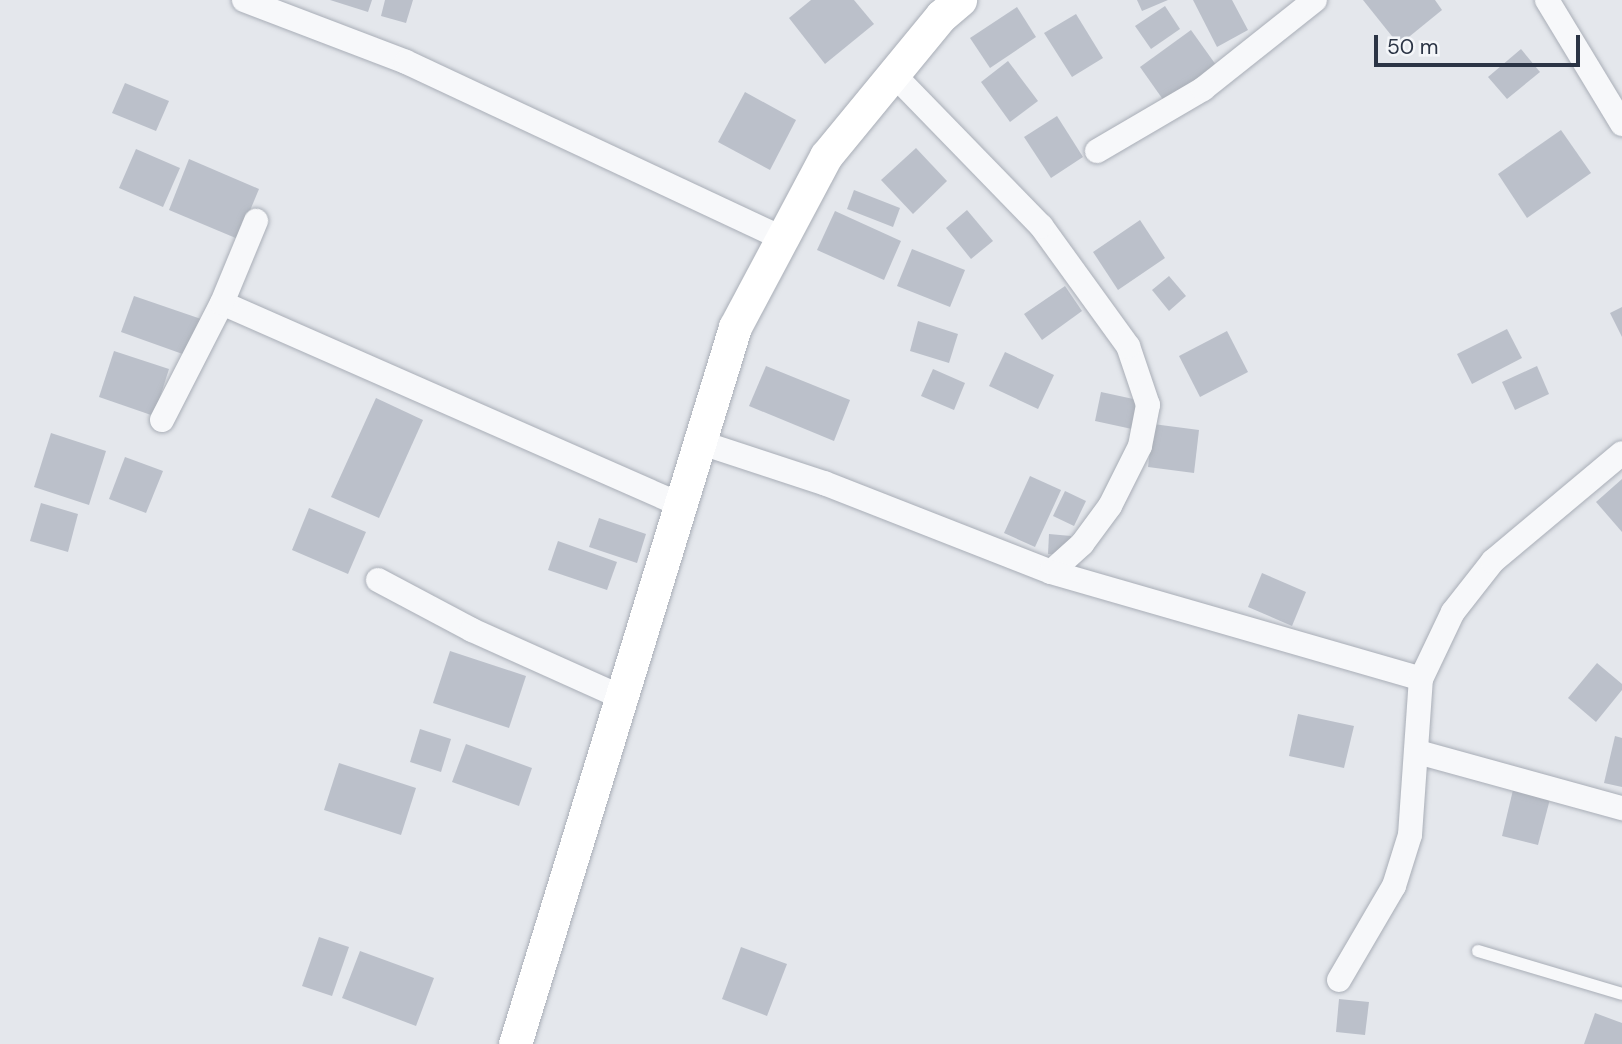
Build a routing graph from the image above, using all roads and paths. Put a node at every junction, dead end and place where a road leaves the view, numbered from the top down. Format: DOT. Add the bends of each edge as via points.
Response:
graph roads {
  1 [pos="244,0"];
  2 [pos="960,0"];
  3 [pos="1315,0"];
  4 [pos="1547,0"];
  5 [pos="893,74"];
  6 [pos="1622,124"];
  7 [pos="1097,151"];
  8 [pos="256,221"];
  9 [pos="782,238"];
  10 [pos="222,303"];
  11 [pos="162,420"];
  12 [pos="699,442"];
  13 [pos="1622,453"];
  14 [pos="681,505"];
  15 [pos="1051,572"];
  16 [pos="377,580"];
  17 [pos="1421,679"];
  18 [pos="621,697"];
  19 [pos="1418,752"];
  20 [pos="1622,808"];
  21 [pos="1478,951"];
  22 [pos="1339,980"];
  23 [pos="1622,994"];
  24 [pos="515,1044"];
  1 -- 9 [label="street" via="406,62"];
  2 -- 5 [label="street"];
  3 -- 7 [label="street" via="1203,89"];
  4 -- 6 [label="street"];
  5 -- 9 [label="street" via="826,156"];
  5 -- 15 [label="street" via="1041,226 1128,346 1139,372 1148,405 1140,446 1110,506 1082,544"];
  8 -- 10 [label="street"];
  9 -- 12 [label="street" via="735,327"];
  10 -- 11 [label="street"];
  10 -- 14 [label="street"];
  12 -- 14 [label="street"];
  12 -- 15 [label="street" via="824,483"];
  13 -- 17 [label="street" via="1493,561 1453,612"];
  14 -- 18 [label="street"];
  15 -- 17 [label="street"];
  16 -- 18 [label="street" via="472,630"];
  17 -- 19 [label="street"];
  18 -- 24 [label="street"];
  19 -- 20 [label="street"];
  19 -- 22 [label="street" via="1410,835 1394,887"];
  21 -- 23 [label="lane"];
}
